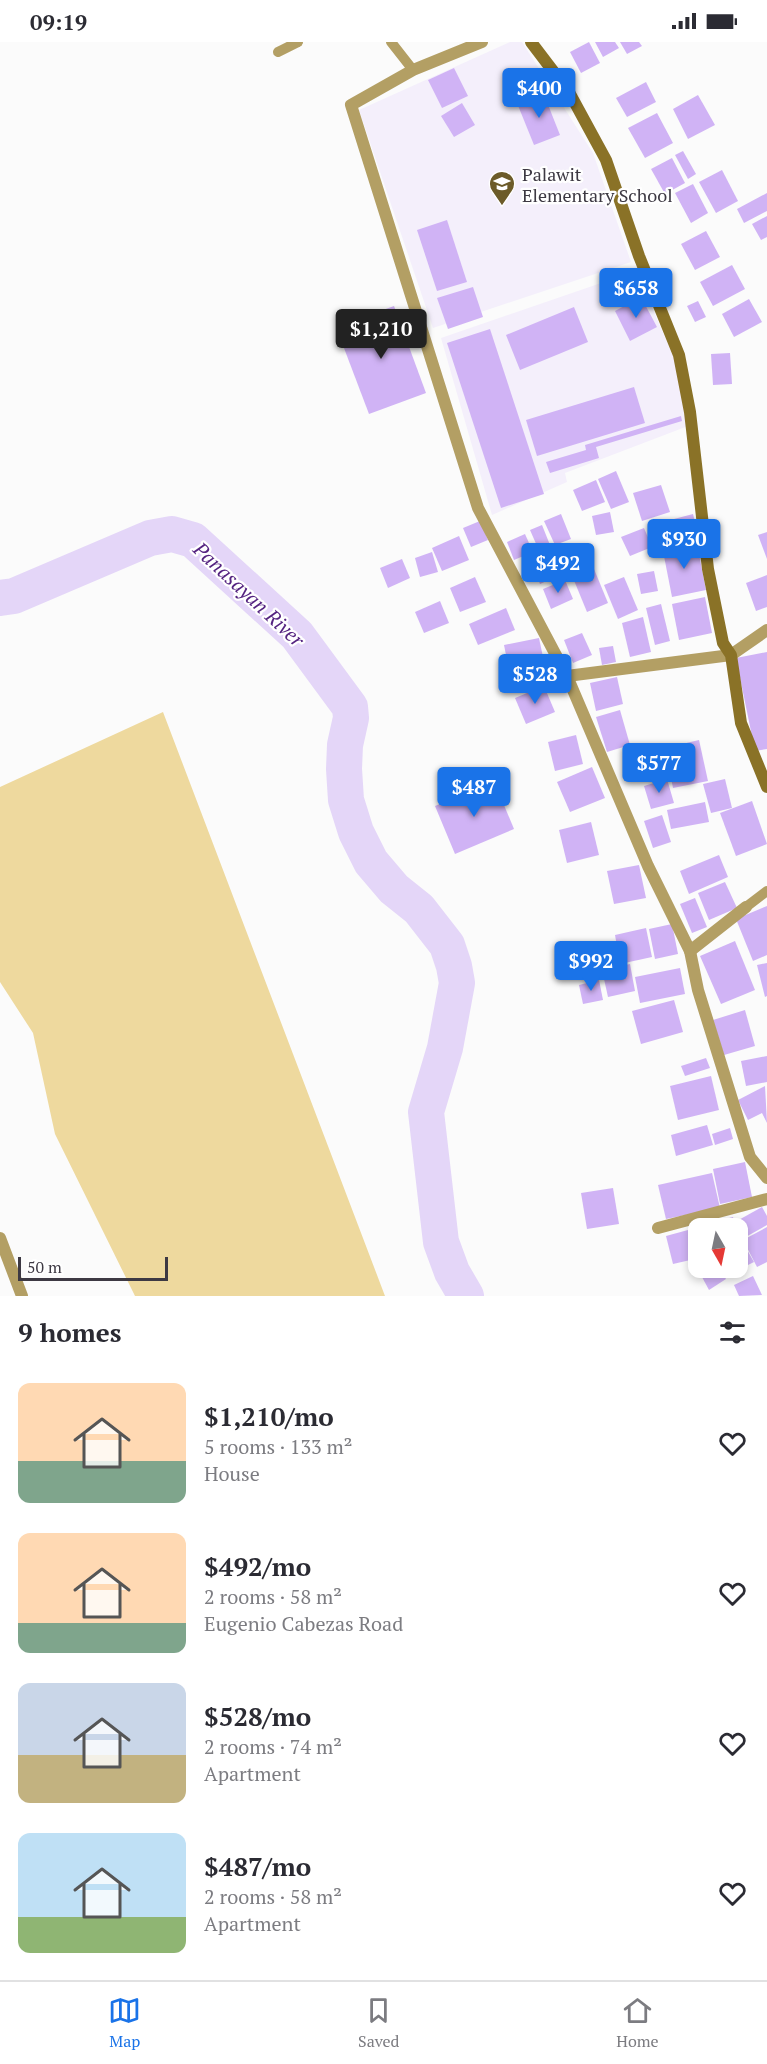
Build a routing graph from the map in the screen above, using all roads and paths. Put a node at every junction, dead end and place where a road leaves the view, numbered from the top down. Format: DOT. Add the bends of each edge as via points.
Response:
graph roads {
  1 [pos="298,42"];
  2 [pos="391,42"];
  3 [pos="482,42"];
  4 [pos="531,42"];
  5 [pos="278,52"];
  6 [pos="413,70"];
  7 [pos="767,630"];
  8 [pos="731,655"];
  9 [pos="567,676"];
  10 [pos="767,787"];
  11 [pos="767,891"];
  12 [pos="746,907"];
  13 [pos="690,951"];
  14 [pos="767,1178"];
  15 [pos="767,1199"];
  16 [pos="658,1228"];
  17 [pos="0,1238"];
  18 [pos="21,1296"];
  1 -- 5 [label="lane"];
  2 -- 6 [label="lane"];
  3 -- 6 [label="street"];
  4 -- 8 [label="street" via="569,92 606,160 679,355 690,412 708,569 723,643"];
  6 -- 9 [label="street" via="351,105 478,508"];
  7 -- 8 [label="street"];
  8 -- 9 [label="street"];
  8 -- 10 [label="street" via="741,723"];
  9 -- 13 [label="street" via="648,866"];
  11 -- 12 [label="lane"];
  12 -- 13 [label="street"];
  13 -- 14 [label="street" via="698,990 750,1157"];
  15 -- 16 [label="street"];
  17 -- 18 [label="street"];
}
